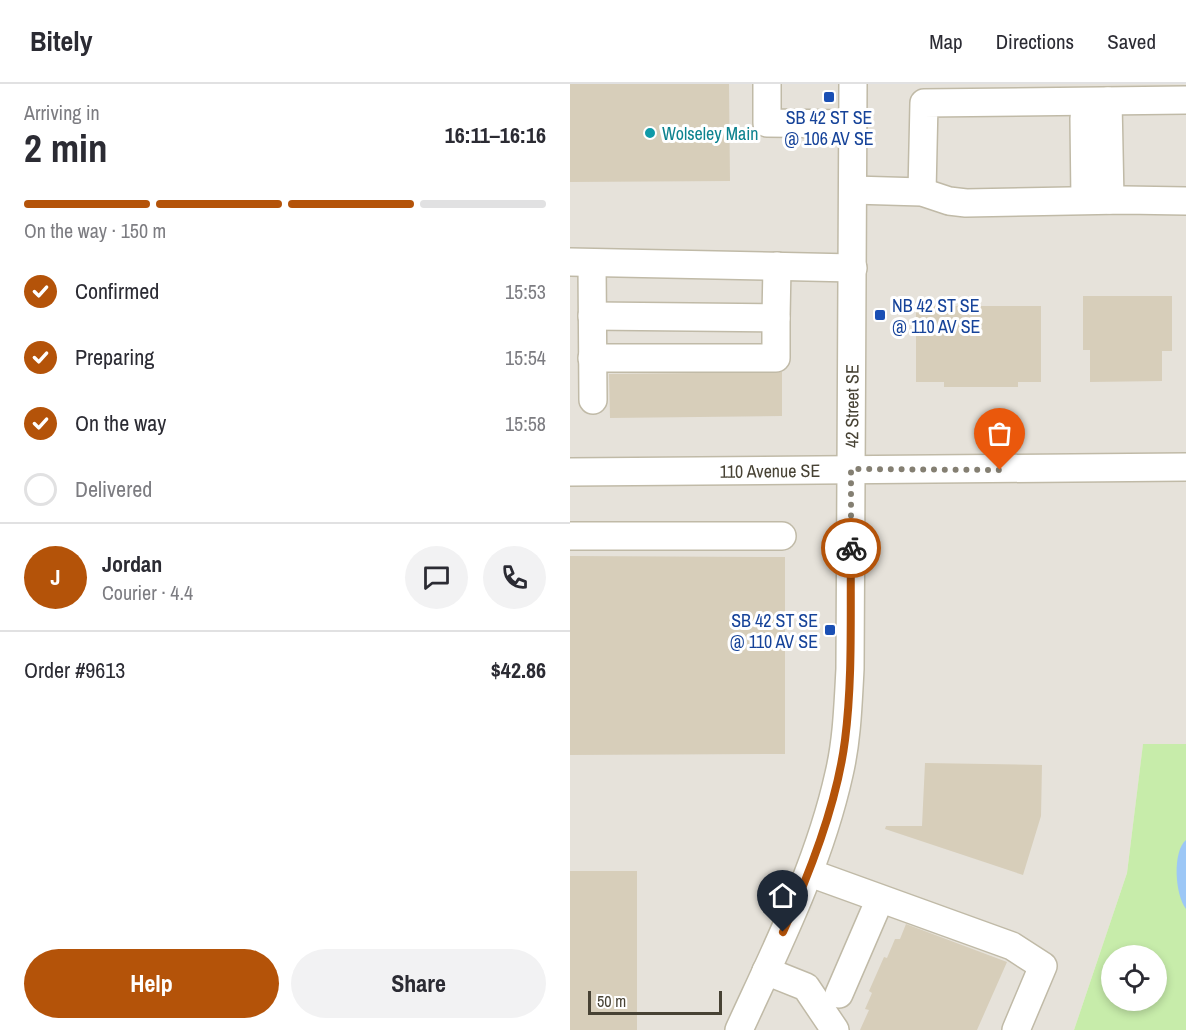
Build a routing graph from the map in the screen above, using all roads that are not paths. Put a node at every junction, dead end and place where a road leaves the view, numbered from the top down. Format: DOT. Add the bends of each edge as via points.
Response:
graph roads {
  1 [pos="767,84"];
  2 [pos="854,85"];
  3 [pos="1186,100"];
  4 [pos="1108,101"];
  5 [pos="1084,118"];
  6 [pos="853,124"];
  7 [pos="853,190"];
  8 [pos="922,192"];
  9 [pos="1097,200"];
  10 [pos="1186,201"];
  11 [pos="581,262"];
  12 [pos="777,266"];
  13 [pos="853,268"];
  14 [pos="592,316"];
  15 [pos="776,318"];
  16 [pos="592,358"];
  17 [pos="592,400"];
  18 [pos="1186,467"];
  19 [pos="851,469"];
  20 [pos="570,472"];
  21 [pos="570,536"];
  22 [pos="782,536"];
  23 [pos="810,873"];
  24 [pos="880,899"];
  25 [pos="766,971"];
  26 [pos="838,994"];
  27 [pos="739,1030"];
  28 [pos="835,1030"];
  29 [pos="1016,1030"];
  1 -- 6 [label="street" via="767,123"];
  2 -- 6 [label="street, 42 Street SE"];
  3 -- 4 [label="street"];
  4 -- 8 [label="street" via="924,103"];
  4 -- 9 [label="street"];
  5 -- 9 [label="street"];
  6 -- 7 [label="street, 42 Street SE"];
  7 -- 8 [label="street"];
  7 -- 13 [label="street, 42 Street SE"];
  8 -- 9 [label="street" via="966,202"];
  9 -- 10 [label="street"];
  11 -- 12 [label="street"];
  11 -- 14 [label="street"];
  12 -- 13 [label="street"];
  12 -- 15 [label="street"];
  13 -- 19 [label="street, 42 Street SE"];
  14 -- 15 [label="street"];
  14 -- 16 [label="street"];
  15 -- 16 [label="street" via="776,358"];
  16 -- 17 [label="street"];
  18 -- 19 [label="street, 110 Avenue SE"];
  19 -- 20 [label="street, 110 Avenue SE"];
  19 -- 23 [label="street, 42 Street SE" via="850,669 845,740 839,775"];
  21 -- 22 [label="street"];
  23 -- 24 [label="street"];
  23 -- 25 [label="street, 42 Street SE"];
  24 -- 26 [label="street"];
  24 -- 29 [label="street" via="1012,946 1043,966"];
  25 -- 27 [label="street, 42 Street SE"];
  25 -- 28 [label="street" via="806,987"];
}
